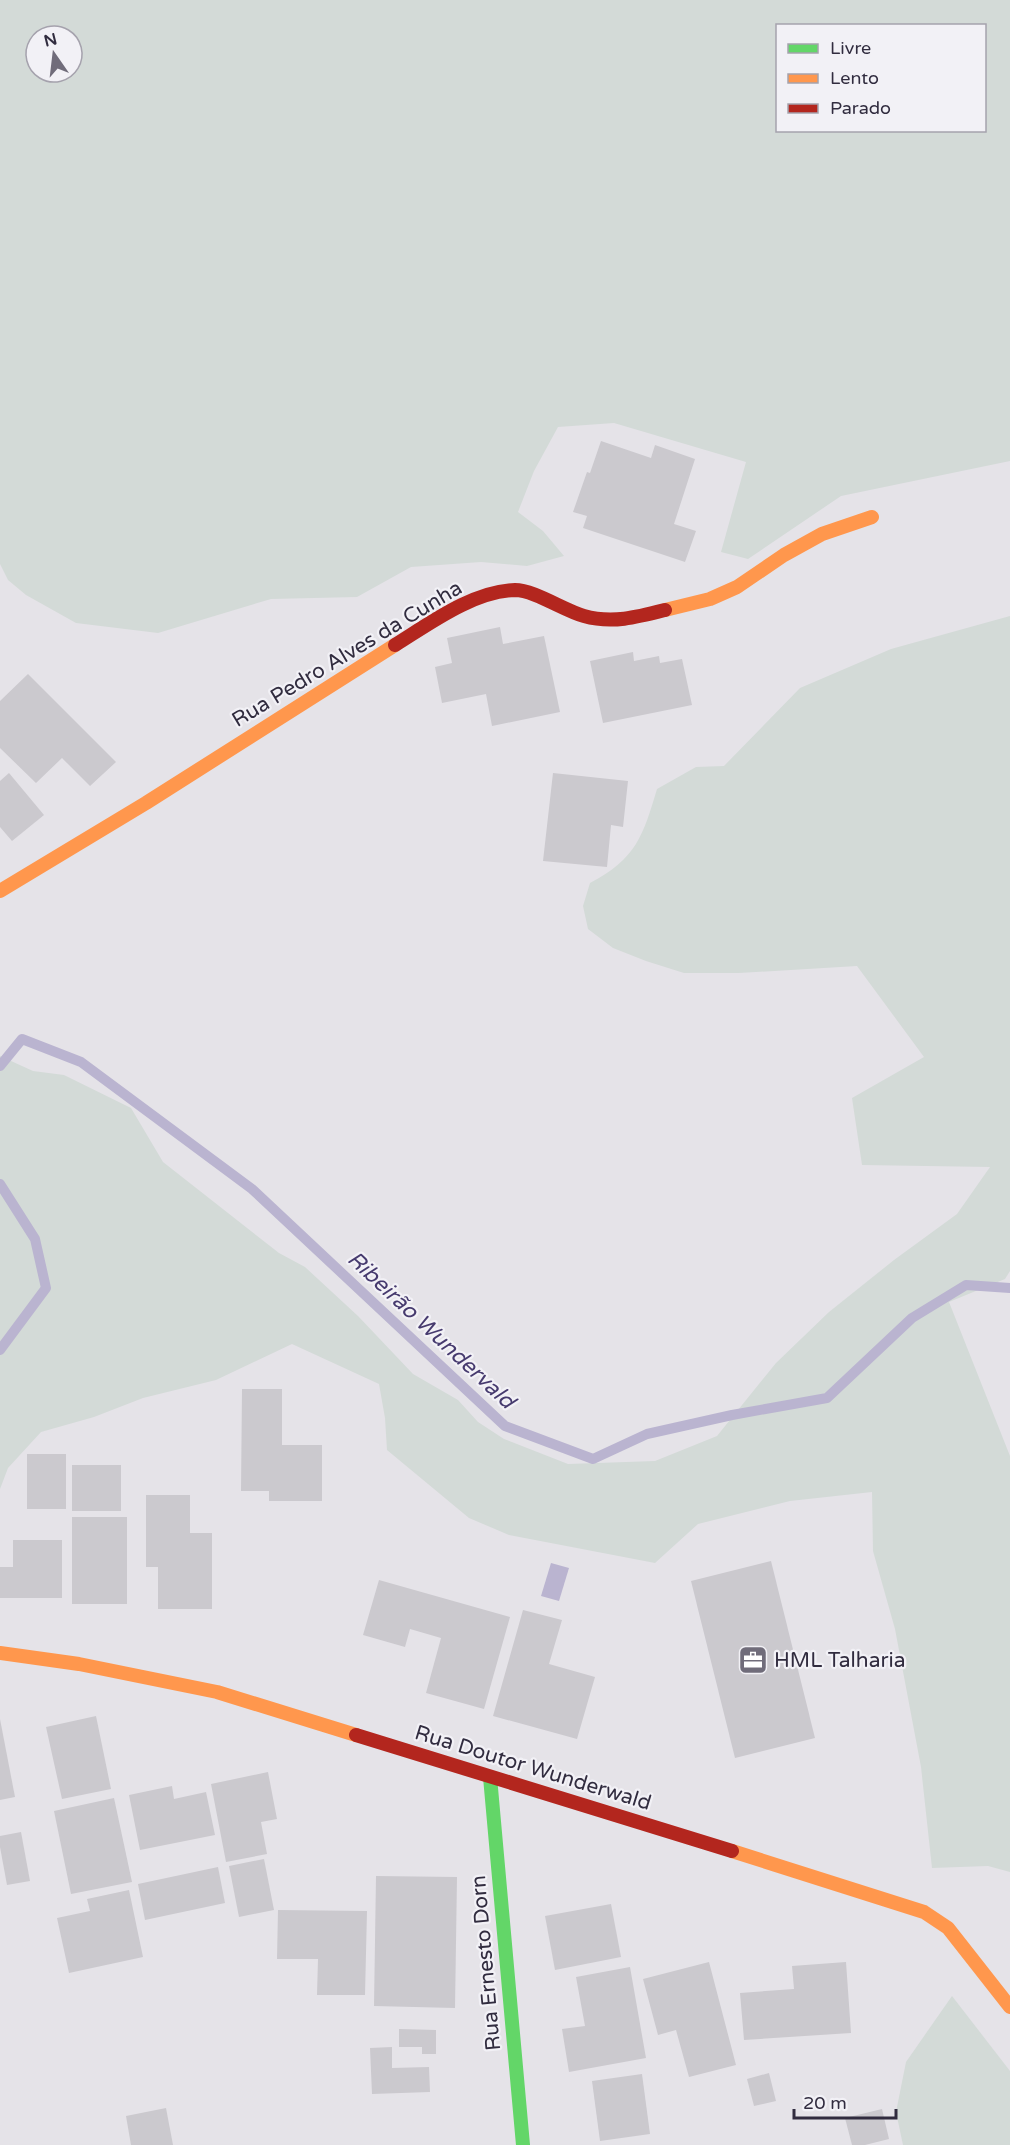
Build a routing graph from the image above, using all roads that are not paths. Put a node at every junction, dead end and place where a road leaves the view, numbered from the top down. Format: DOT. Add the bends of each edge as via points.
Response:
graph roads {
  1 [pos="872,517"];
  2 [pos="0,891"];
  3 [pos="0,1653"];
  4 [pos="490,1777"];
  5 [pos="1010,2007"];
  6 [pos="523,2145"];
  1 -- 2 [label="street, Rua Pedro Alves da Cunha" via="822,534 737,587 710,599 629,619 582,616 517,591 484,595 435,620"];
  3 -- 4 [label="street, Rua Doutor Wunderwald" via="217,1692"];
  4 -- 5 [label="street, Rua Doutor Wunderwald" via="924,1912 948,1928"];
  4 -- 6 [label="street, Rua Ernesto Dorn"];
}
